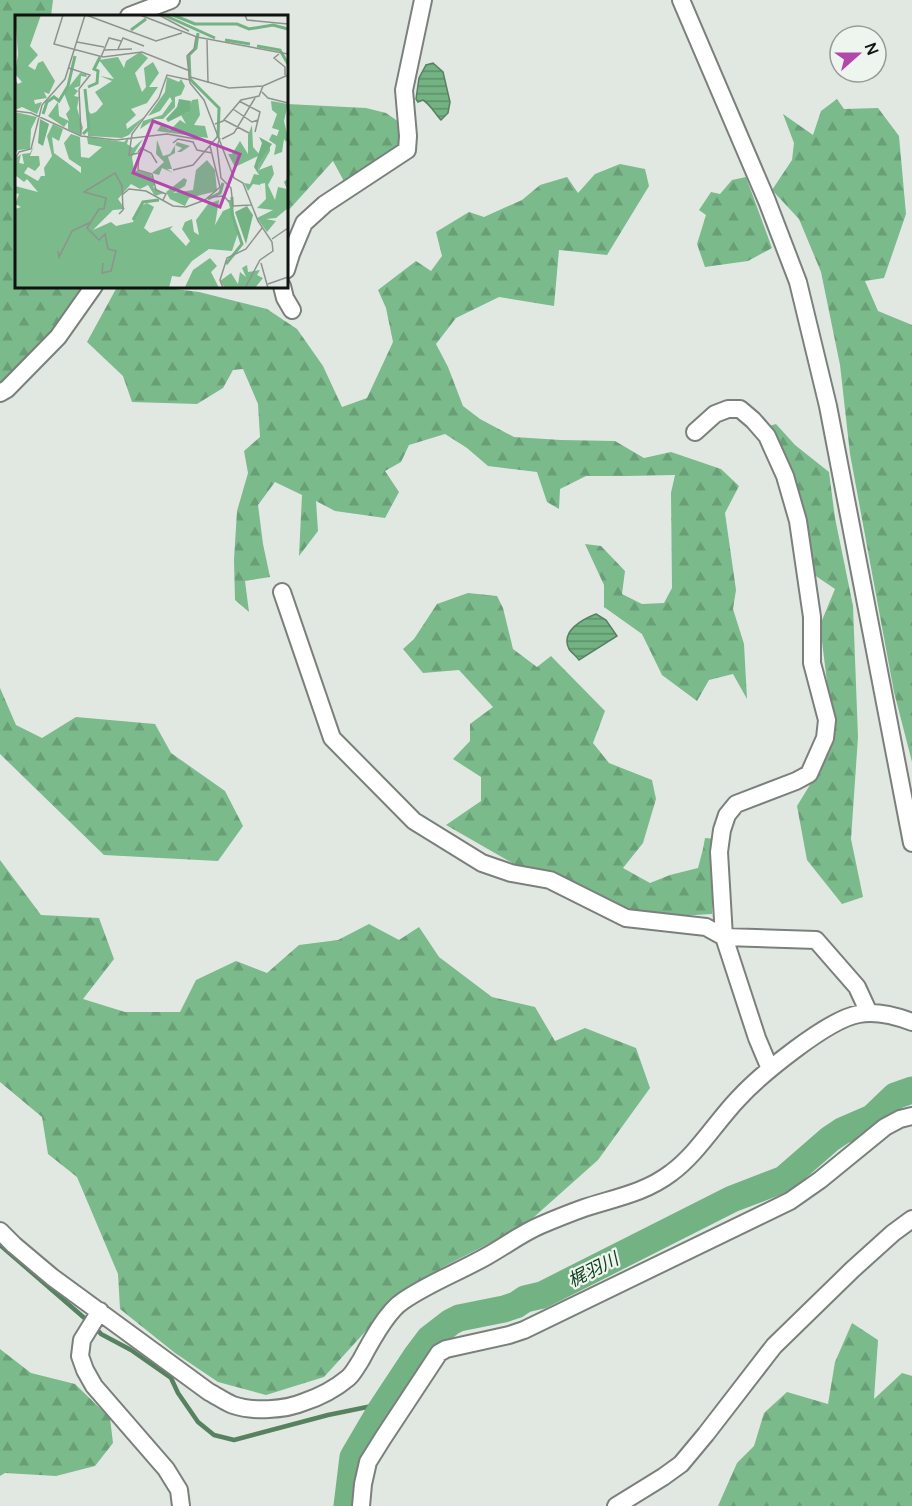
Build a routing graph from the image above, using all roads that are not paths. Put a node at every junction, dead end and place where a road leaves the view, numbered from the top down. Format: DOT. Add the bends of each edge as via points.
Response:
graph roads {
  1 [pos="171,0"];
  2 [pos="423,0"];
  3 [pos="681,0"];
  4 [pos="132,15"];
  5 [pos="288,264"];
  6 [pos="93,288"];
  7 [pos="282,288"];
  8 [pos="292,310"];
  9 [pos="0,393"];
  10 [pos="695,432"];
  11 [pos="282,592"];
  12 [pos="912,843"];
  13 [pos="724,937"];
  14 [pos="869,1013"];
  15 [pos="912,1022"];
  16 [pos="770,1069"];
  17 [pos="912,1116"];
  18 [pos="912,1219"];
  19 [pos="0,1231"];
  20 [pos="94,1320"];
  21 [pos="181,1506"];
  22 [pos="361,1506"];
  23 [pos="616,1506"];
  1 -- 4 [label="street"];
  2 -- 5 [label="street" via="404,90 407,150 325,204 304,223"];
  3 -- 12 [label="street" via="798,282 828,406"];
  6 -- 9 [label="street" via="58,337"];
  7 -- 8 [label="street"];
  10 -- 13 [label="street" via="715,414 740,409 767,436 785,476 798,521 812,617 812,663 827,720 825,738 809,774 736,804 727,814 718,852"];
  11 -- 13 [label="street" via="332,738 414,821 482,863 550,880 626,918 706,927"];
  13 -- 14 [label="street" via="816,940 858,987"];
  13 -- 16 [label="street"];
  14 -- 15 [label="street"];
  14 -- 16 [label="street" via="844,1017"];
  16 -- 20 [label="street" via="672,1173 628,1196 539,1225 399,1303 349,1377 304,1403 259,1409 234,1405"];
  17 -- 22 [label="street" via="885,1127 790,1201 524,1330 439,1353 368,1462"];
  18 -- 23 [label="street" via="852,1270 774,1346 681,1464"];
  19 -- 20 [label="street"];
  20 -- 21 [label="street" via="82,1340 85,1370 94,1386 166,1469 180,1490"];
}
